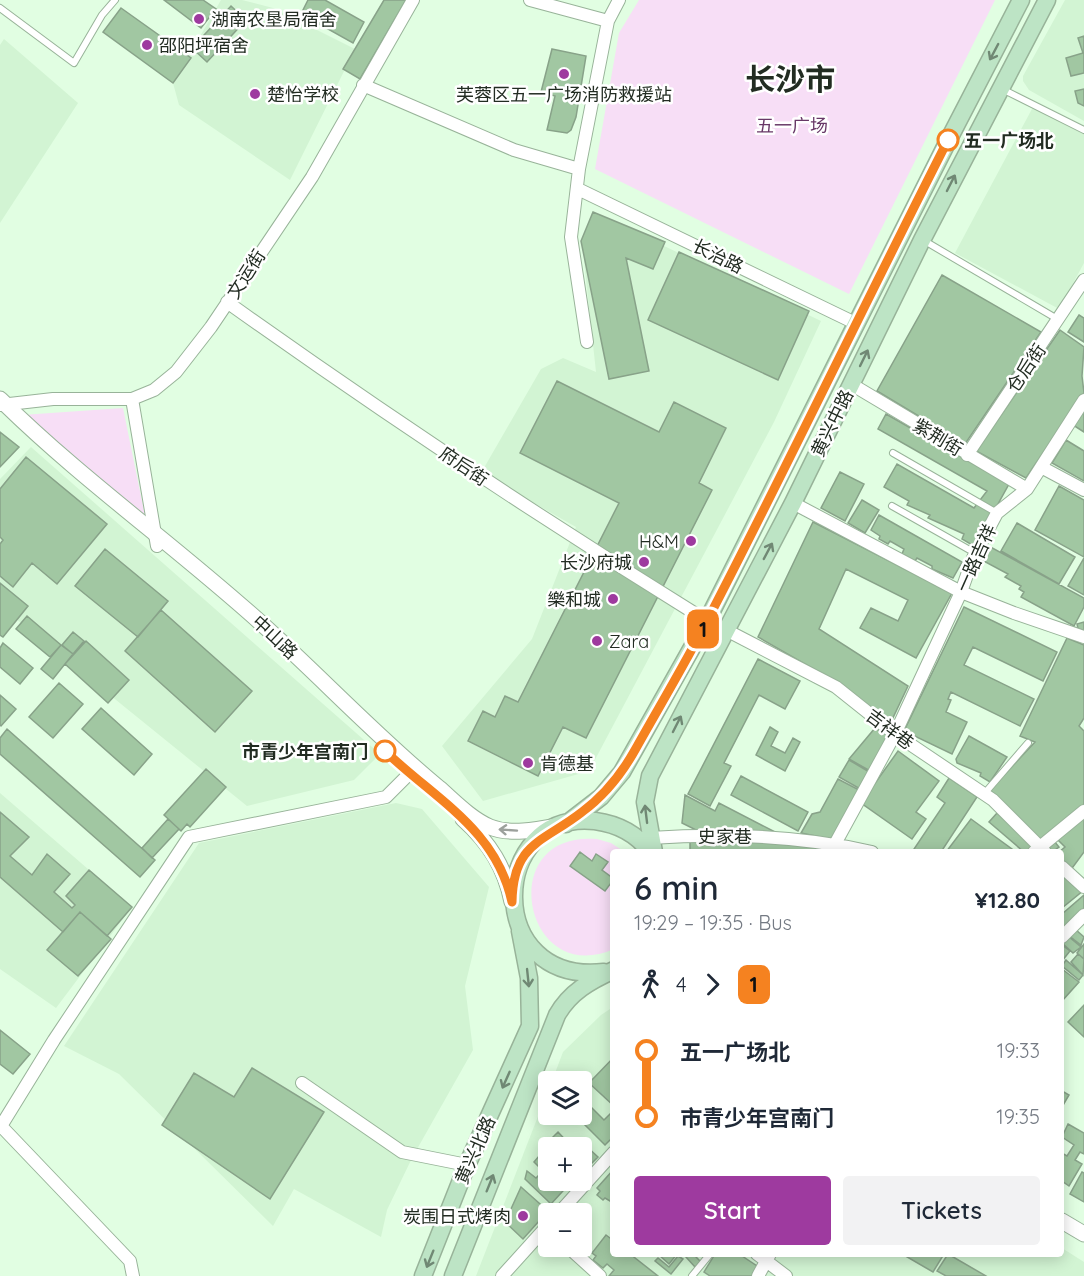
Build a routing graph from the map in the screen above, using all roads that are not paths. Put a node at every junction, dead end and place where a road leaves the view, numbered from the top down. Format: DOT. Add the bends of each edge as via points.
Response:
graph roads {
  1 [pos="115,0"];
  2 [pos="413,0"];
  3 [pos="533,0"];
  4 [pos="619,0"];
  5 [pos="1022,0"];
  6 [pos="1047,0"];
  7 [pos="0,8"];
  8 [pos="608,21"];
  9 [pos="363,85"];
  10 [pos="1000,88"];
  11 [pos="1084,130"];
  12 [pos="579,169"];
  13 [pos="578,189"];
  14 [pos="922,240"];
  15 [pos="1084,280"];
  16 [pos="227,303"];
  17 [pos="857,320"];
  18 [pos="1059,320"];
  19 [pos="587,342"];
  20 [pos="851,384"];
  21 [pos="132,399"];
  22 [pos="1084,400"];
  23 [pos="1,405"];
  24 [pos="893,453"];
  25 [pos="967,455"];
  26 [pos="1041,467"];
  27 [pos="1027,489"];
  28 [pos="1084,490"];
  29 [pos="793,503"];
  30 [pos="892,506"];
  31 [pos="997,513"];
  32 [pos="156,540"];
  33 [pos="975,553"];
  34 [pos="961,592"];
  35 [pos="707,621"];
  36 [pos="726,630"];
  37 [pos="1084,637"];
  38 [pos="895,734"];
  39 [pos="1028,743"];
  40 [pos="409,774"];
  41 [pos="984,794"];
  42 [pos="1084,811"];
  43 [pos="566,824"];
  44 [pos="835,844"];
  45 [pos="651,847"];
  46 [pos="858,849"];
  47 [pos="1038,849"];
  48 [pos="1040,849"];
  49 [pos="1064,869"];
  50 [pos="1084,886"];
  51 [pos="512,902"];
  52 [pos="1084,915"];
  53 [pos="520,930"];
  54 [pos="1064,936"];
  55 [pos="610,970"];
  56 [pos="610,972"];
  57 [pos="302,1083"];
  58 [pos="610,1156"];
  59 [pos="467,1165"];
  60 [pos="568,1203"];
  61 [pos="1064,1222"];
  62 [pos="1084,1234"];
  63 [pos="538,1238"];
  64 [pos="579,1257"];
  65 [pos="708,1257"];
  66 [pos="765,1257"];
  67 [pos="766,1257"];
  68 [pos="134,1276"];
  69 [pos="423,1276"];
  70 [pos="453,1276"];
  71 [pos="502,1276"];
  72 [pos="600,1276"];
  73 [pos="692,1276"];
  74 [pos="758,1276"];
  75 [pos="786,1276"];
  1 -- 7 [label="lane" via="74,63"];
  2 -- 9 [label="street, 文运街"];
  3 -- 8 [label="street"];
  4 -- 8 [label="street"];
  5 -- 17 [label="main road, 黄兴中路, one-way"];
  6 -- 10 [label="main road, 黄兴中路"];
  8 -- 12 [label="street"];
  9 -- 12 [label="street" via="514,150"];
  9 -- 16 [label="street, 文运街" via="312,177"];
  10 -- 11 [label="lane"];
  14 -- 10 [label="main road, 黄兴中路, one-way"];
  12 -- 13 [label="street"];
  13 -- 17 [label="street, 长治路" via="853,322"];
  13 -- 19 [label="street" via="571,237"];
  14 -- 18 [label="lane"];
  20 -- 14 [label="main road, 黄兴中路, one-way"];
  15 -- 18 [label="street, 仓后街"];
  16 -- 21 [label="street, 文运街" via="176,372 154,390"];
  16 -- 35 [label="street, 府后街" via="557,528"];
  17 -- 35 [label="main road, 黄兴中路"];
  18 -- 25 [label="street, 仓后街"];
  20 -- 25 [label="street, 紫荆街"];
  20 -- 29 [label="main road, 黄兴中路"];
  21 -- 23 [label="street" via="84,398"];
  21 -- 32 [label="street"];
  22 -- 26 [label="street, 一路吉祥"];
  23 -- 32 [label="street, 中山路"];
  24 -- 31 [label="lane"];
  25 -- 27 [label="street, 紫荆街"];
  26 -- 27 [label="street, 一路吉祥"];
  26 -- 28 [label="street"];
  27 -- 31 [label="street, 一路吉祥"];
  29 -- 34 [label="street"];
  36 -- 29 [label="main road, 黄兴中路, one-way"];
  30 -- 33 [label="lane"];
  31 -- 33 [label="street, 一路吉祥"];
  32 -- 40 [label="street, 中山路"];
  43 -- 32 [label="street, 中山路, one-way" via="508,830 479,821 415,768 262,624"];
  33 -- 34 [label="street, 一路吉祥"];
  34 -- 37 [label="street"];
  34 -- 38 [label="street, 一路吉祥"];
  35 -- 43 [label="main road, 黄兴中路" via="622,772 601,797"];
  36 -- 38 [label="street, 吉祥巷" via="836,687"];
  45 -- 36 [label="main road, 黄兴中路, one-way" via="646,787"];
  38 -- 41 [label="street, 吉祥巷"];
  38 -- 44 [label="street, 一路吉祥"];
  39 -- 41 [label="lane"];
  40 -- 51 [label="street, 中山路" via="483,838 500,863"];
  40 -- 68 [label="street" via="386,797 189,837 1,1126 130,1261"];
  41 -- 47 [label="street, 吉祥巷"];
  42 -- 48 [label="street"];
  43 -- 45 [label="main road" via="591,821 616,826"];
  43 -- 51 [label="main road, 黄兴中路" via="540,838 522,860"];
  44 -- 45 [label="street, 史家巷" via="770,836 695,835"];
  44 -- 46 [label="street, 史家巷"];
  49 -- 50 [label="street"];
  51 -- 53 [label="main road"];
  52 -- 54 [label="street"];
  53 -- 55 [label="main road" via="534,951 555,965 578,973"];
  53 -- 59 [label="main road, 黄兴北路, one-way" via="529,978 530,1026"];
  70 -- 56 [label="main road, 黄兴北路, one-way" via="564,1002"];
  57 -- 59 [label="street" via="402,1152"];
  58 -- 60 [label="street"];
  59 -- 69 [label="main road, 黄兴北路, one-way"];
  61 -- 62 [label="street"];
  63 -- 71 [label="street"];
  64 -- 72 [label="street"];
  65 -- 73 [label="lane"];
  66 -- 74 [label="street"];
  67 -- 75 [label="street"];
}
